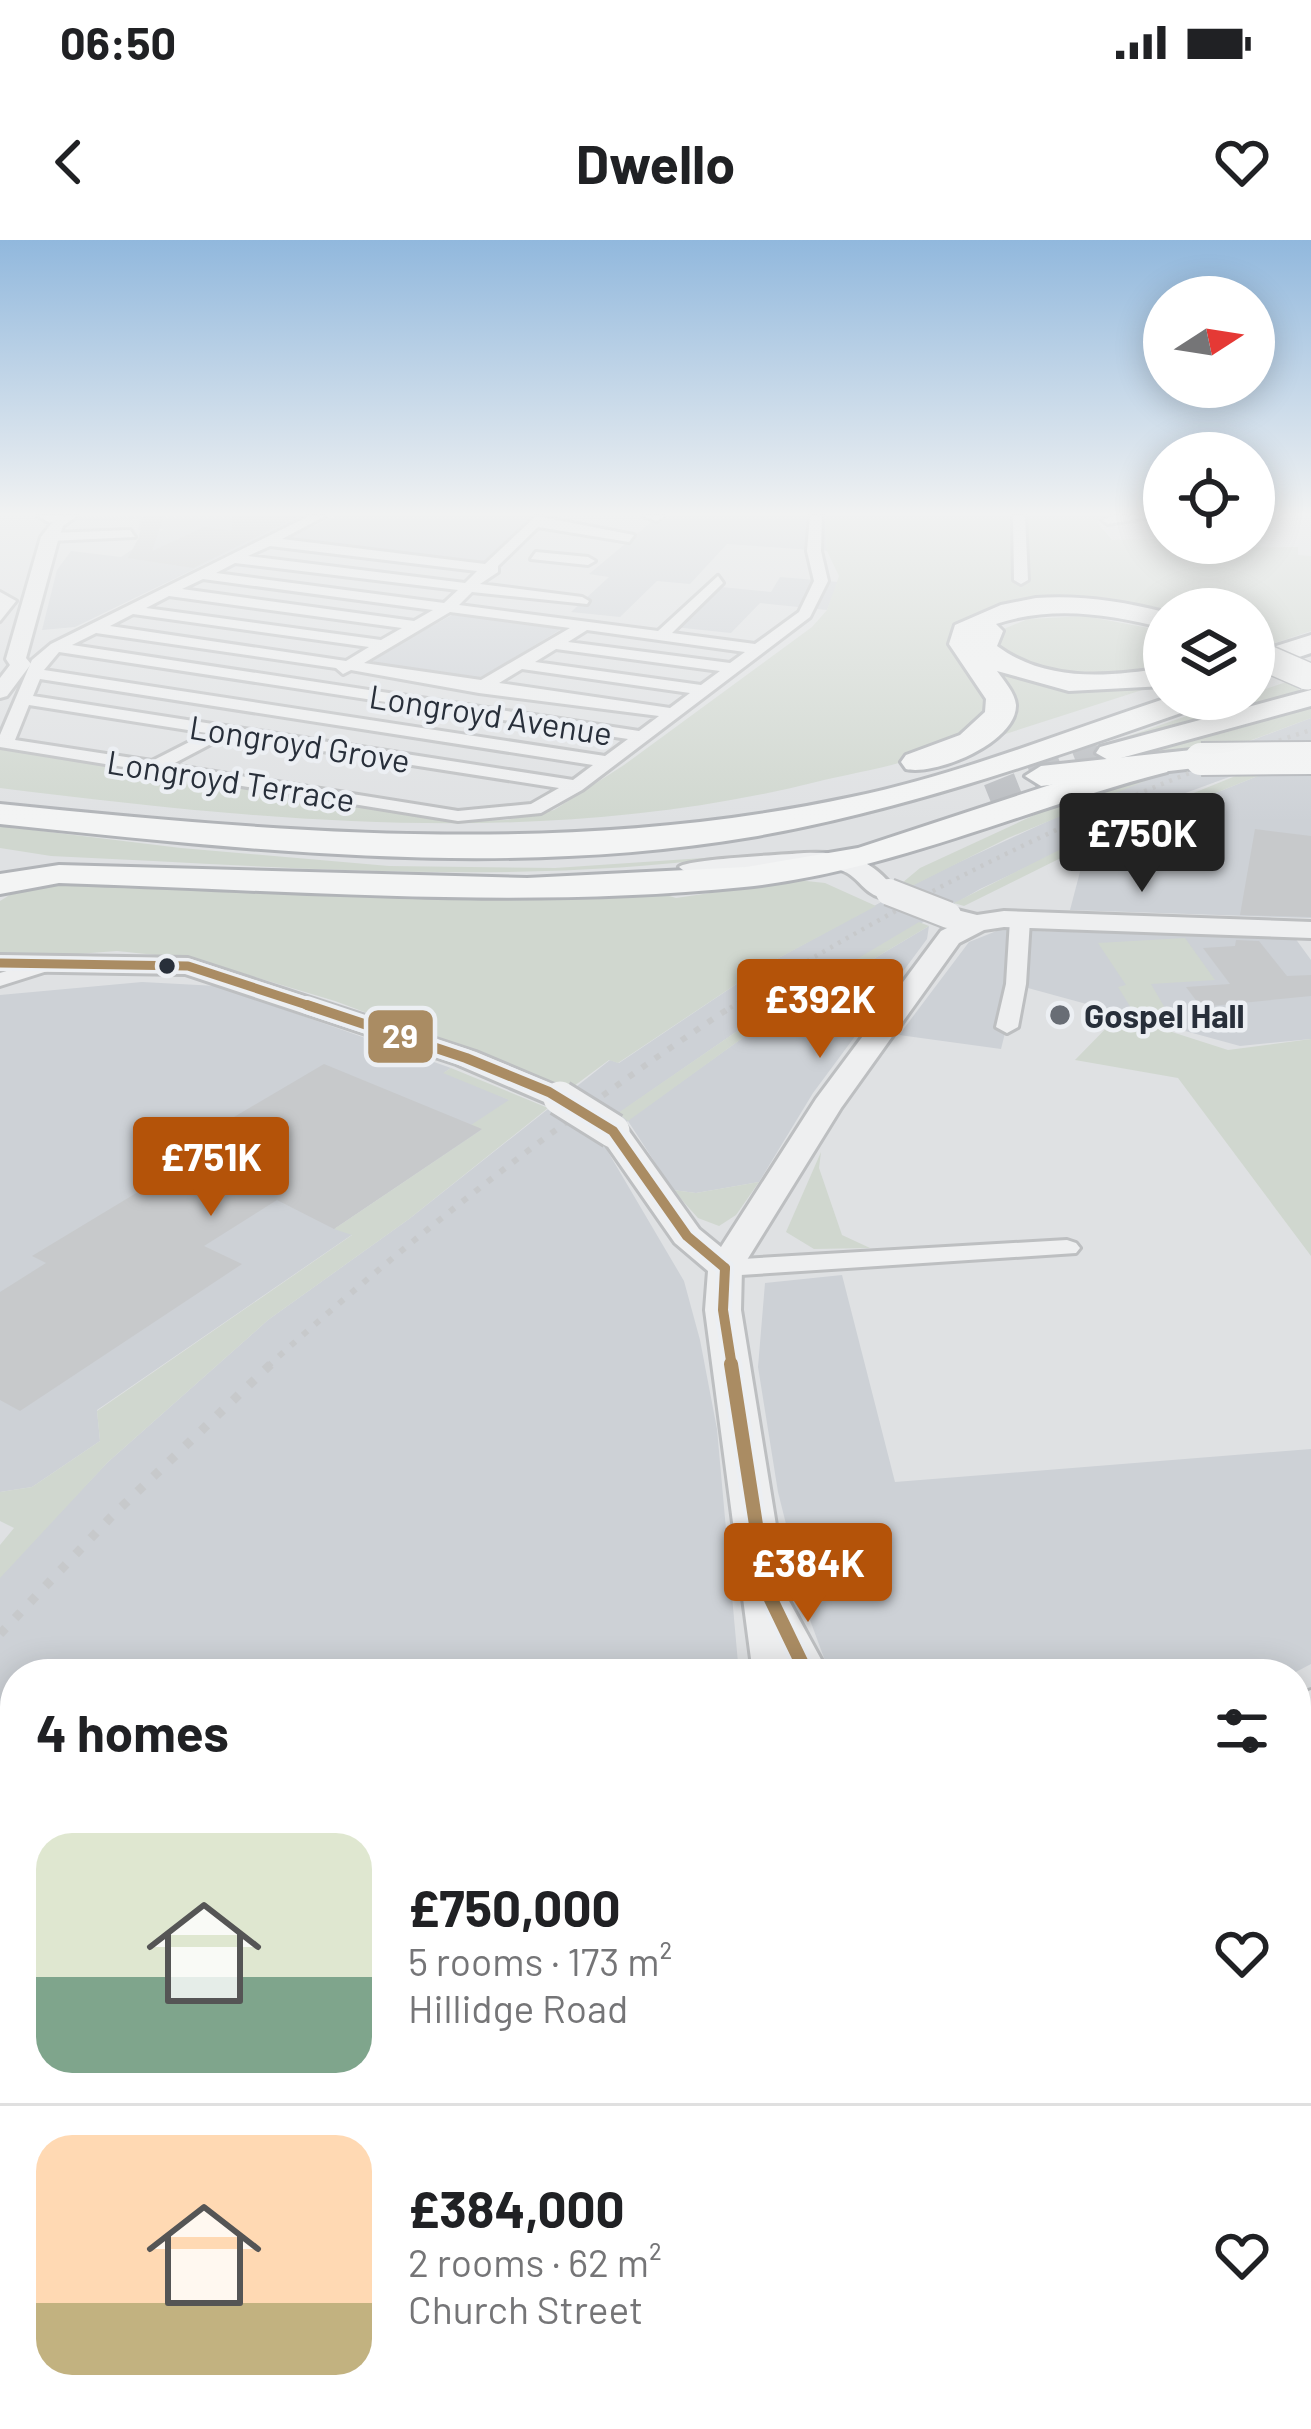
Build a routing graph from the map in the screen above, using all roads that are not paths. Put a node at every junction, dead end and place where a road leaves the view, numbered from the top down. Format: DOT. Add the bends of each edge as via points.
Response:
graph roads {
  1 [pos="27,618"];
  2 [pos="110,618"];
  3 [pos="192,618"];
  4 [pos="360,618"];
  5 [pos="431,618"];
  6 [pos="525,618"];
  7 [pos="679,618"];
  8 [pos="800,618"];
  9 [pos="990,618"];
  10 [pos="1021,618"];
  11 [pos="417,626"];
  12 [pos="584,626"];
  13 [pos="93,628"];
  14 [pos="661,636"];
  15 [pos="1311,642"];
  16 [pos="553,644"];
  17 [pos="384,645"];
  18 [pos="56,647"];
  19 [pos="759,649"];
  20 [pos="1275,653"];
  21 [pos="519,664"];
  22 [pos="350,666"];
  23 [pos="1275,667"];
  24 [pos="13,668"];
  25 [pos="733,668"];
  26 [pos="1275,678"];
  27 [pos="1143,679"];
  28 [pos="1308,679"];
  29 [pos="483,685"];
  30 [pos="309,687"];
  31 [pos="705,690"];
  32 [pos="23,699"];
  33 [pos="1143,701"];
  34 [pos="446,707"];
  35 [pos="266,709"];
  36 [pos="674,713"];
  37 [pos="1143,716"];
  38 [pos="224,731"];
  39 [pos="406,731"];
  40 [pos="641,736"];
  41 [pos="368,753"];
  42 [pos="1101,756"];
  43 [pos="1311,758"];
  44 [pos="1202,759"];
  45 [pos="609,762"];
  46 [pos="154,767"];
  47 [pos="576,786"];
  48 [pos="0,797"];
  49 [pos="990,800"];
  50 [pos="742,813"];
  51 [pos="0,814"];
  52 [pos="0,855"];
  53 [pos="827,857"];
  54 [pos="0,884"];
  55 [pos="963,919"];
  56 [pos="1020,920"];
  57 [pos="1311,930"];
  58 [pos="0,963"];
  59 [pos="50,964"];
  60 [pos="0,980"];
  61 [pos="1007,1027"];
  62 [pos="759,1218"];
  63 [pos="1067,1248"];
  64 [pos="1032,1250"];
  65 [pos="813,1263"];
  66 [pos="725,1268"];
  67 [pos="1043,1279"];
  68 [pos="766,1589"];
  69 [pos="773,1659"];
  70 [pos="800,1659"];
  1 -- 24 [label="street"];
  2 -- 13 [label="street"];
  3 -- 17 [label="street"];
  4 -- 11 [label="street"];
  5 -- 11 [label="street"];
  6 -- 12 [label="street"];
  7 -- 14 [label="street"];
  8 -- 19 [label="street, Longroyd Terrace"];
  9 -- 50 [label="highway" via="965,631 963,644 1001,700 993,727 932,758"];
  10 -- 27 [label="highway" via="982,637 992,658 1042,677"];
  11 -- 17 [label="street"];
  12 -- 14 [label="street"];
  12 -- 16 [label="street"];
  13 -- 18 [label="street"];
  13 -- 22 [label="street"];
  14 -- 19 [label="street"];
  15 -- 20 [label="highway"];
  16 -- 21 [label="street"];
  16 -- 25 [label="street"];
  17 -- 22 [label="street"];
  18 -- 24 [label="street"];
  18 -- 30 [label="street, Longroyd Avenue"];
  19 -- 25 [label="street, Longroyd Terrace"];
  21 -- 29 [label="street"];
  21 -- 31 [label="street"];
  22 -- 29 [label="street"];
  22 -- 30 [label="street"];
  23 -- 28 [label="highway, bridge"];
  24 -- 32 [label="street"];
  24 -- 35 [label="street"];
  25 -- 31 [label="street, Longroyd Terrace"];
  26 -- 28 [label="highway"];
  28 -- 42 [label="highway"];
  29 -- 34 [label="street"];
  29 -- 36 [label="street"];
  30 -- 34 [label="street, Longroyd Avenue"];
  30 -- 35 [label="street"];
  31 -- 36 [label="street, Longroyd Terrace"];
  32 -- 38 [label="street, Longroyd Grove"];
  32 -- 46 [label="street, Longroyd Terrace" via="5,743"];
  33 -- 50 [label="highway" via="888,783"];
  34 -- 39 [label="street"];
  34 -- 40 [label="street, Longroyd Avenue"];
  35 -- 38 [label="street"];
  35 -- 39 [label="street"];
  36 -- 40 [label="street, Longroyd Terrace"];
  37 -- 51 [label="highway" via="851,808 633,840 323,845"];
  38 -- 41 [label="street, Longroyd Grove"];
  38 -- 46 [label="street"];
  39 -- 41 [label="street"];
  39 -- 45 [label="street"];
  40 -- 45 [label="street, Longroyd Terrace"];
  41 -- 47 [label="street, Longroyd Grove"];
  43 -- 44 [label="highway, bridge"];
  44 -- 51 [label="highway" via="1058,772 820,829 630,856 398,857"];
  44 -- 53 [label="highway" via="1100,779"];
  45 -- 47 [label="street, Longroyd Terrace"];
  46 -- 47 [label="street, Longroyd Terrace" via="458,816 535,809"];
  48 -- 50 [label="highway" via="238,823 432,832 601,828"];
  49 -- 53 [label="highway"];
  52 -- 53 [label="highway" via="493,877"];
  53 -- 54 [label="highway" via="688,882 527,888 59,874"];
  53 -- 55 [label="street, bridge" via="886,891"];
  55 -- 56 [label="street"];
  55 -- 62 [label="street" via="827,1106"];
  56 -- 57 [label="street"];
  56 -- 61 [label="street"];
  58 -- 59 [label="street"];
  59 -- 60 [label="street"];
  59 -- 66 [label="street, bridge" via="206,970 560,1097 614,1131 687,1236"];
  62 -- 65 [label="street" via="769,1249"];
  62 -- 66 [label="street"];
  63 -- 64 [label="street"];
  64 -- 65 [label="street"];
  64 -- 67 [label="street"];
  65 -- 66 [label="street"];
  66 -- 68 [label="street" via="723,1310"];
  68 -- 69 [label="street"];
  68 -- 70 [label="street"];
}
